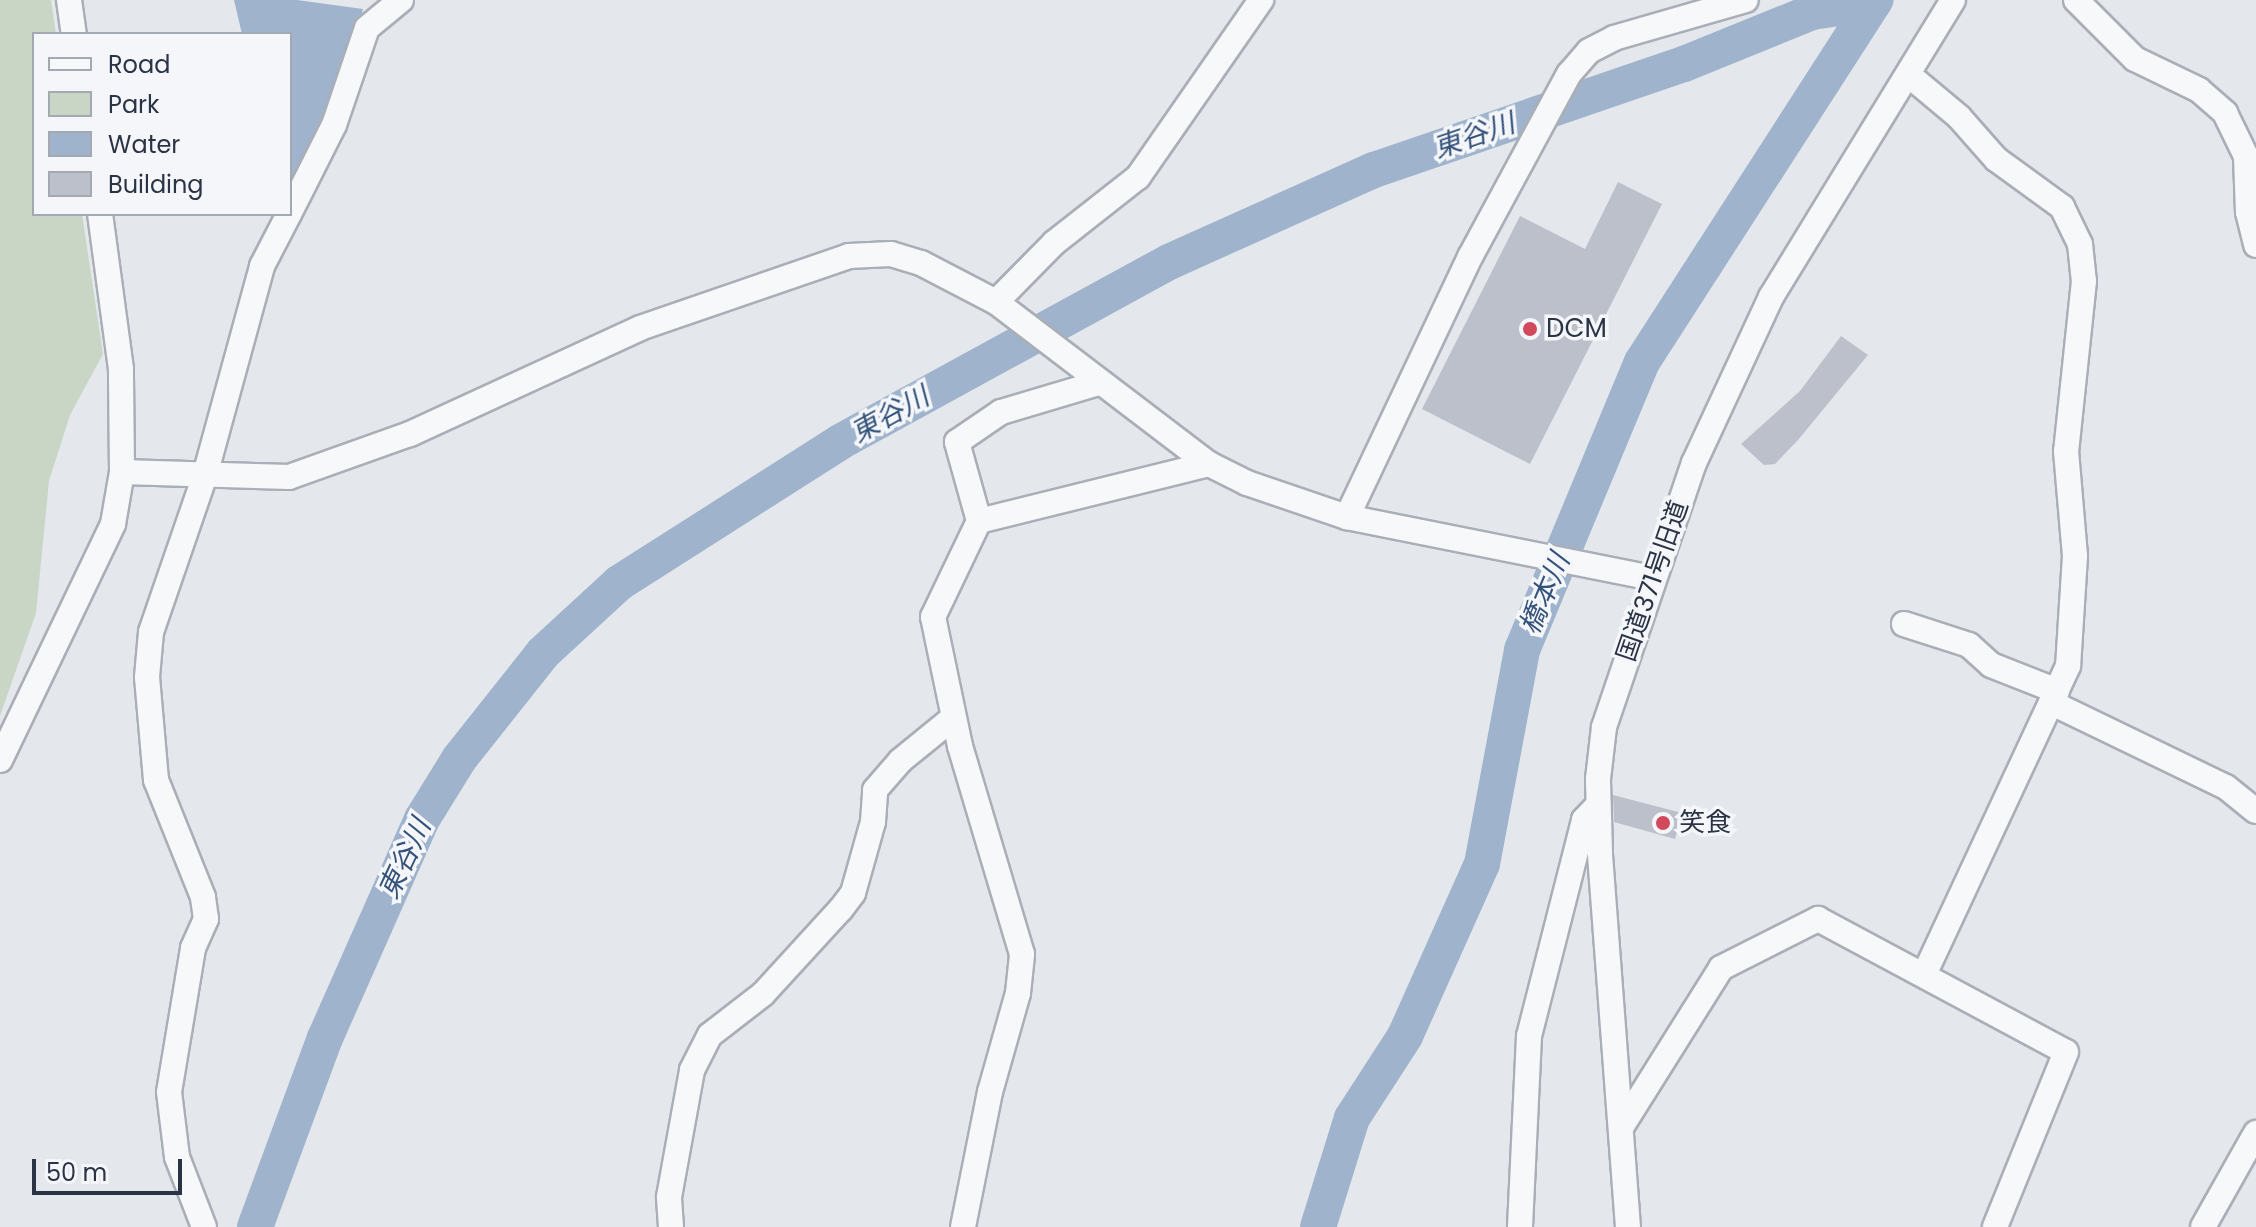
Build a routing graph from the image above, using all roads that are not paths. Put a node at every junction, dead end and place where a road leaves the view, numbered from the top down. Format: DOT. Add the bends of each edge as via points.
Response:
graph roads {
  1 [pos="69,0"];
  2 [pos="401,0"];
  3 [pos="1261,0"];
  4 [pos="1746,0"];
  5 [pos="1953,0"];
  6 [pos="2076,0"];
  7 [pos="74,32"];
  8 [pos="1910,76"];
  9 [pos="292,209"];
  10 [pos="100,216"];
  11 [pos="288,216"];
  12 [pos="2256,245"];
  13 [pos="1004,309"];
  14 [pos="1092,378"];
  15 [pos="1209,464"];
  16 [pos="122,472"];
  17 [pos="205,475"];
  18 [pos="1347,517"];
  19 [pos="979,521"];
  20 [pos="1653,578"];
  21 [pos="1904,624"];
  22 [pos="2054,697"];
  23 [pos="953,718"];
  24 [pos="0,760"];
  25 [pos="1598,805"];
  26 [pos="2256,811"];
  27 [pos="1925,972"];
  28 [pos="1622,1126"];
  29 [pos="2256,1133"];
  30 [pos="204,1227"];
  31 [pos="671,1227"];
  32 [pos="963,1227"];
  33 [pos="1520,1227"];
  34 [pos="1628,1227"];
  35 [pos="1995,1227"];
  36 [pos="2203,1227"];
  1 -- 7 [label="street"];
  2 -- 9 [label="street" via="367,28 334,125"];
  3 -- 13 [label="street" via="1138,177 1054,243"];
  4 -- 18 [label="street" via="1614,38 1589,51 1569,74 1470,257"];
  5 -- 8 [label="street, 国道371号旧道"];
  6 -- 12 [label="street" via="2135,59 2199,90 2225,113 2246,156 2248,212"];
  8 -- 20 [label="street, 国道371号旧道" via="1771,297 1715,413"];
  8 -- 22 [label="street" via="1959,117 1996,159 2062,207 2080,244 2083,331 2066,451 2074,615 2068,666"];
  10 -- 16 [label="street" via="121,369"];
  11 -- 17 [label="street" via="262,266"];
  13 -- 14 [label="street"];
  13 -- 17 [label="street" via="921,263 891,254 849,256 640,328 410,434 289,477"];
  14 -- 15 [label="street"];
  14 -- 19 [label="street" via="1001,412 957,442"];
  15 -- 18 [label="street"];
  15 -- 19 [label="street"];
  16 -- 17 [label="street"];
  16 -- 24 [label="street" via="113,524"];
  17 -- 30 [label="street" via="151,632 147,677 156,780 203,897 206,919 193,948 169,1092 177,1157"];
  18 -- 20 [label="street"];
  19 -- 23 [label="street" via="933,617"];
  20 -- 25 [label="street, 国道371号旧道" via="1604,727"];
  21 -- 22 [label="street" via="1969,645 1991,665"];
  22 -- 26 [label="street" via="2226,787"];
  22 -- 27 [label="street"];
  23 -- 31 [label="street" via="900,761 875,790 873,822 847,901 763,994 710,1035 692,1070 669,1197"];
  23 -- 32 [label="street" via="1022,954 1018,993 990,1092"];
  25 -- 28 [label="street, 国道371号旧道"];
  25 -- 33 [label="street" via="1584,820 1529,1036"];
  27 -- 28 [label="street" via="1818,919 1721,968"];
  27 -- 35 [label="street" via="2066,1052"];
  28 -- 34 [label="street, 国道371号旧道"];
  29 -- 36 [label="street"];
}
